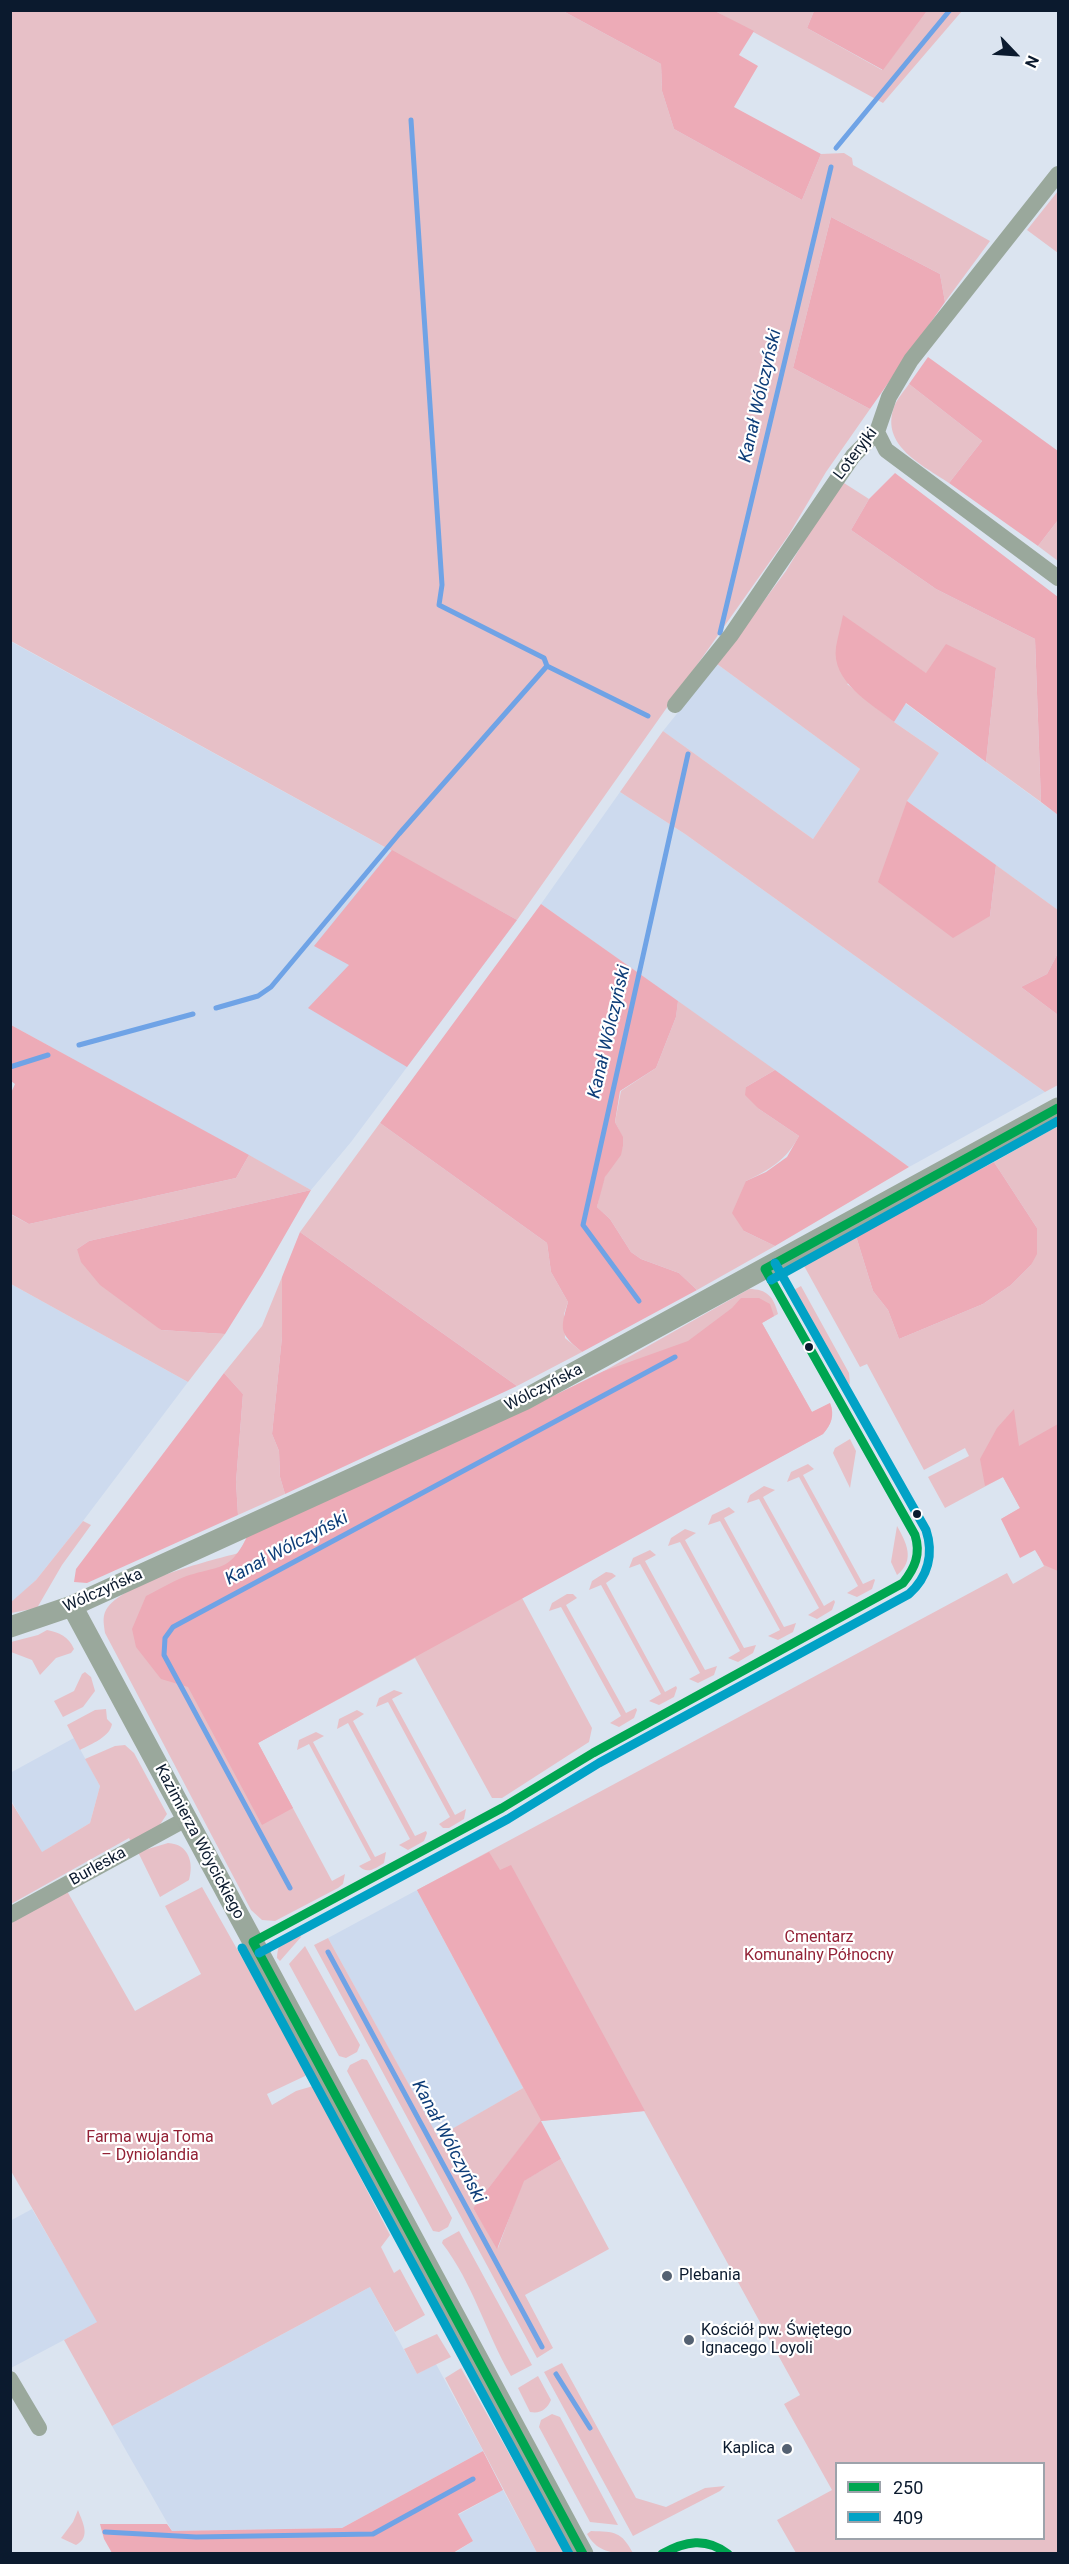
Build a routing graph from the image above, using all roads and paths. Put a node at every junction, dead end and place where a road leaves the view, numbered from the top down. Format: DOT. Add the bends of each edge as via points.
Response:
graph roads {
  1 [pos="1059,174"];
  2 [pos="877,432"];
  3 [pos="1059,578"];
  4 [pos="675,705"];
  5 [pos="1059,1108"];
  6 [pos="72,1606"];
  7 [pos="10,1627"];
  8 [pos="186,1820"];
  9 [pos="10,1915"];
  10 [pos="10,2379"];
  11 [pos="39,2428"];
  12 [pos="583,2553"];
  1 -- 2 [label="street, Loteryjki" via="911,360 890,397"];
  2 -- 3 [label="street" via="886,450"];
  2 -- 4 [label="street, Loteryjki" via="853,456 731,635"];
  5 -- 6 [label="street, Wólczyńska" via="524,1400"];
  6 -- 7 [label="street, Wólczyńska"];
  6 -- 8 [label="street, Kazimierza Wóycickiego"];
  8 -- 9 [label="street, Burleska"];
  8 -- 12 [label="street, Kazimierza Wóycickiego"];
  10 -- 11 [label="street"];
}
